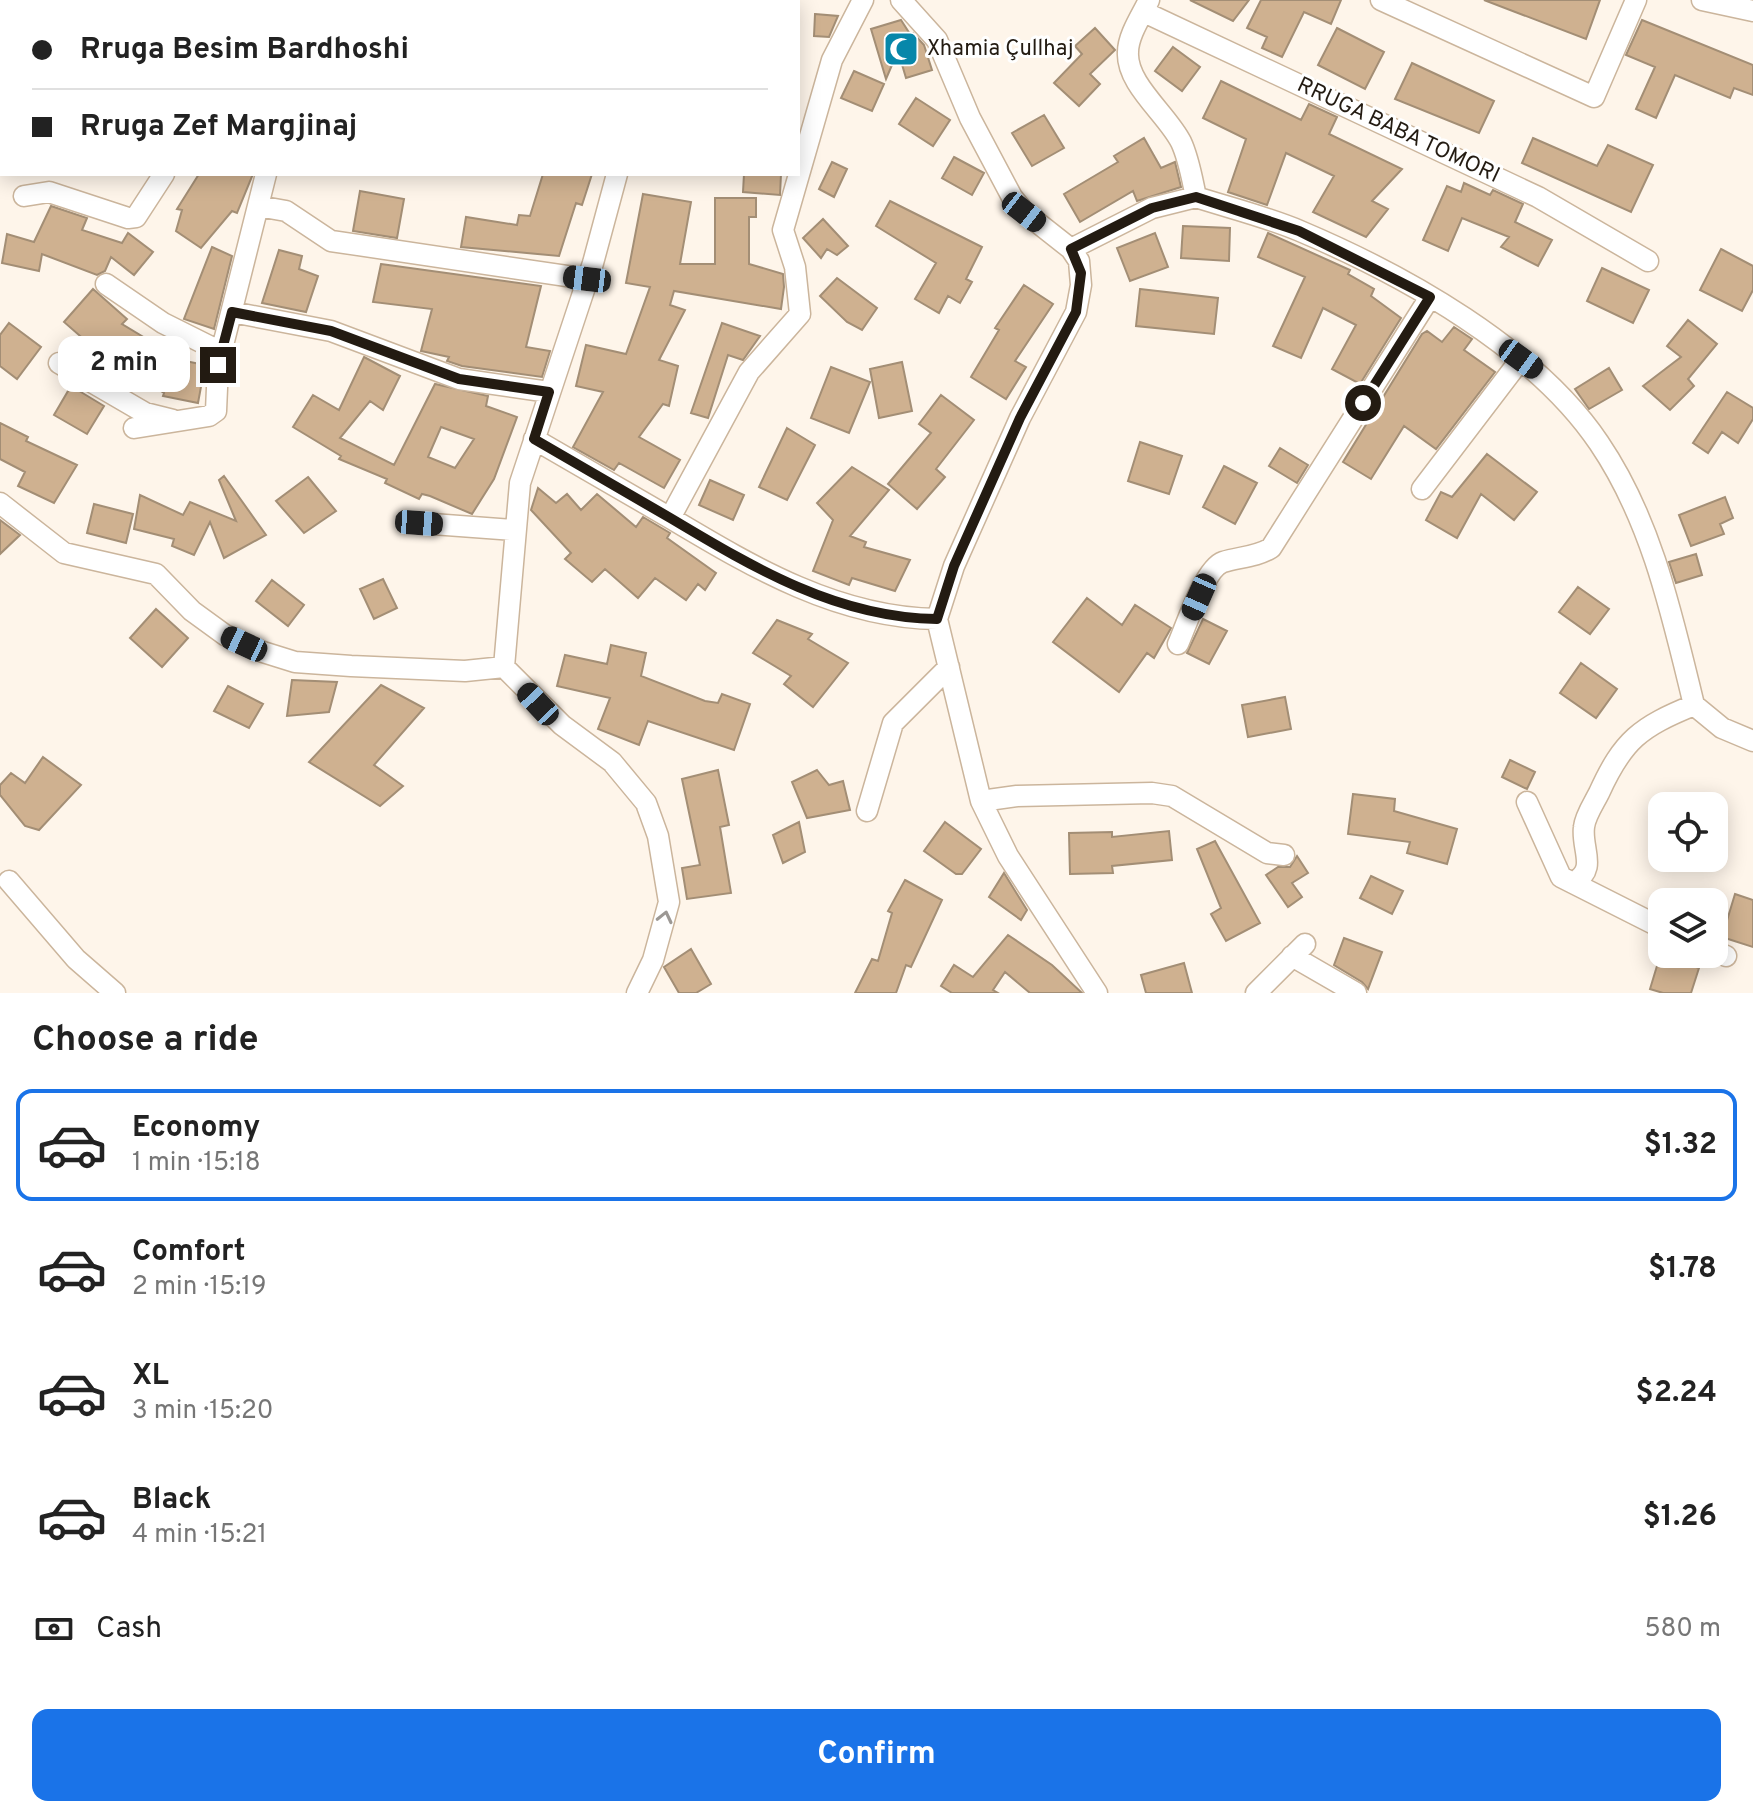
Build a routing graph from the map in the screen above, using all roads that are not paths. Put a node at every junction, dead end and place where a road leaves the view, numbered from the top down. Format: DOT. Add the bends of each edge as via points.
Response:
graph roads {
  1 [pos="863,0"];
  2 [pos="901,0"];
  3 [pos="1381,0"];
  4 [pos="1636,0"];
  5 [pos="1702,0"];
  6 [pos="1146,6"];
  7 [pos="1753,11"];
  8 [pos="800,171"];
  9 [pos="163,176"];
  10 [pos="266,176"];
  11 [pos="616,176"];
  12 [pos="799,176"];
  13 [pos="24,196"];
  14 [pos="1196,197"];
  15 [pos="258,206"];
  16 [pos="1071,249"];
  17 [pos="1648,261"];
  18 [pos="587,279"];
  19 [pos="106,284"];
  20 [pos="1430,297"];
  21 [pos="232,312"];
  22 [pos="221,352"];
  23 [pos="1521,359"];
  24 [pos="59,363"];
  25 [pos="549,392"];
  26 [pos="180,422"];
  27 [pos="134,428"];
  28 [pos="534,439"];
  29 [pos="1422,489"];
  30 [pos="0,503"];
  31 [pos="670,518"];
  32 [pos="419,523"];
  33 [pos="514,530"];
  34 [pos="937,619"];
  35 [pos="1178,644"];
  36 [pos="504,667"];
  37 [pos="949,667"];
  38 [pos="1694,705"];
  39 [pos="1753,741"];
  40 [pos="981,801"];
  41 [pos="1527,802"];
  42 [pos="867,811"];
  43 [pos="1284,855"];
  44 [pos="9,881"];
  45 [pos="1574,882"];
  46 [pos="1648,922"];
  47 [pos="640,992"];
  48 [pos="115,993"];
  49 [pos="1097,993"];
  50 [pos="1256,993"];
  51 [pos="1356,993"];
  1 -- 8 [label="street" via="832,60"];
  2 -- 16 [label="street" via="937,40 1012,197"];
  3 -- 4 [label="street" via="1594,97"];
  5 -- 7 [label="street"];
  6 -- 14 [label="street" via="1128,47 1128,61 1145,95 1158,105 1181,142"];
  6 -- 17 [label="street, RRUGA BABA TOMORI" via="1538,197"];
  9 -- 13 [label="street" via="136,217 49,192"];
  10 -- 15 [label="street"];
  11 -- 18 [label="street"];
  12 -- 31 [label="street" via="783,230 795,267 800,314 749,372"];
  14 -- 16 [label="street" via="1152,208"];
  14 -- 20 [label="street" via="1299,231"];
  15 -- 18 [label="street" via="286,211 331,241"];
  15 -- 21 [label="street"];
  16 -- 34 [label="street" via="1081,273 1076,312 1020,418 954,566"];
  18 -- 25 [label="street"];
  19 -- 22 [label="street" via="163,323"];
  20 -- 23 [label="street"];
  20 -- 35 [label="street" via="1271,548 1219,563 1209,573"];
  21 -- 22 [label="street"];
  21 -- 25 [label="street" via="331,331 459,379"];
  22 -- 26 [label="street" via="216,411"];
  23 -- 29 [label="street"];
  23 -- 38 [label="street" via="1570,403 1601,445 1639,517 1670,608"];
  24 -- 26 [label="street" via="145,413"];
  25 -- 28 [label="street"];
  26 -- 27 [label="street"];
  28 -- 31 [label="street"];
  28 -- 33 [label="street" via="520,483"];
  30 -- 36 [label="street" via="64,553 156,574 192,611 225,635 263,652 295,662 351,666 465,671"];
  31 -- 34 [label="street" via="741,561 819,597 907,619"];
  32 -- 33 [label="street"];
  33 -- 36 [label="street"];
  34 -- 37 [label="street"];
  47 -- 36 [label="street, one-way" via="669,902 662,850 646,803 612,762 562,725"];
  37 -- 40 [label="street"];
  37 -- 42 [label="street" via="893,723"];
  38 -- 39 [label="street" via="1722,728"];
  38 -- 45 [label="street" via="1637,732 1619,751 1584,826 1589,865"];
  40 -- 43 [label="street" via="1172,796 1267,853"];
  40 -- 49 [label="street" via="1008,856"];
  41 -- 45 [label="street" via="1561,877"];
  44 -- 48 [label="street" via="76,959"];
  45 -- 46 [label="street"];
  50 -- 51 [label="street" via="1298,950"];
}
